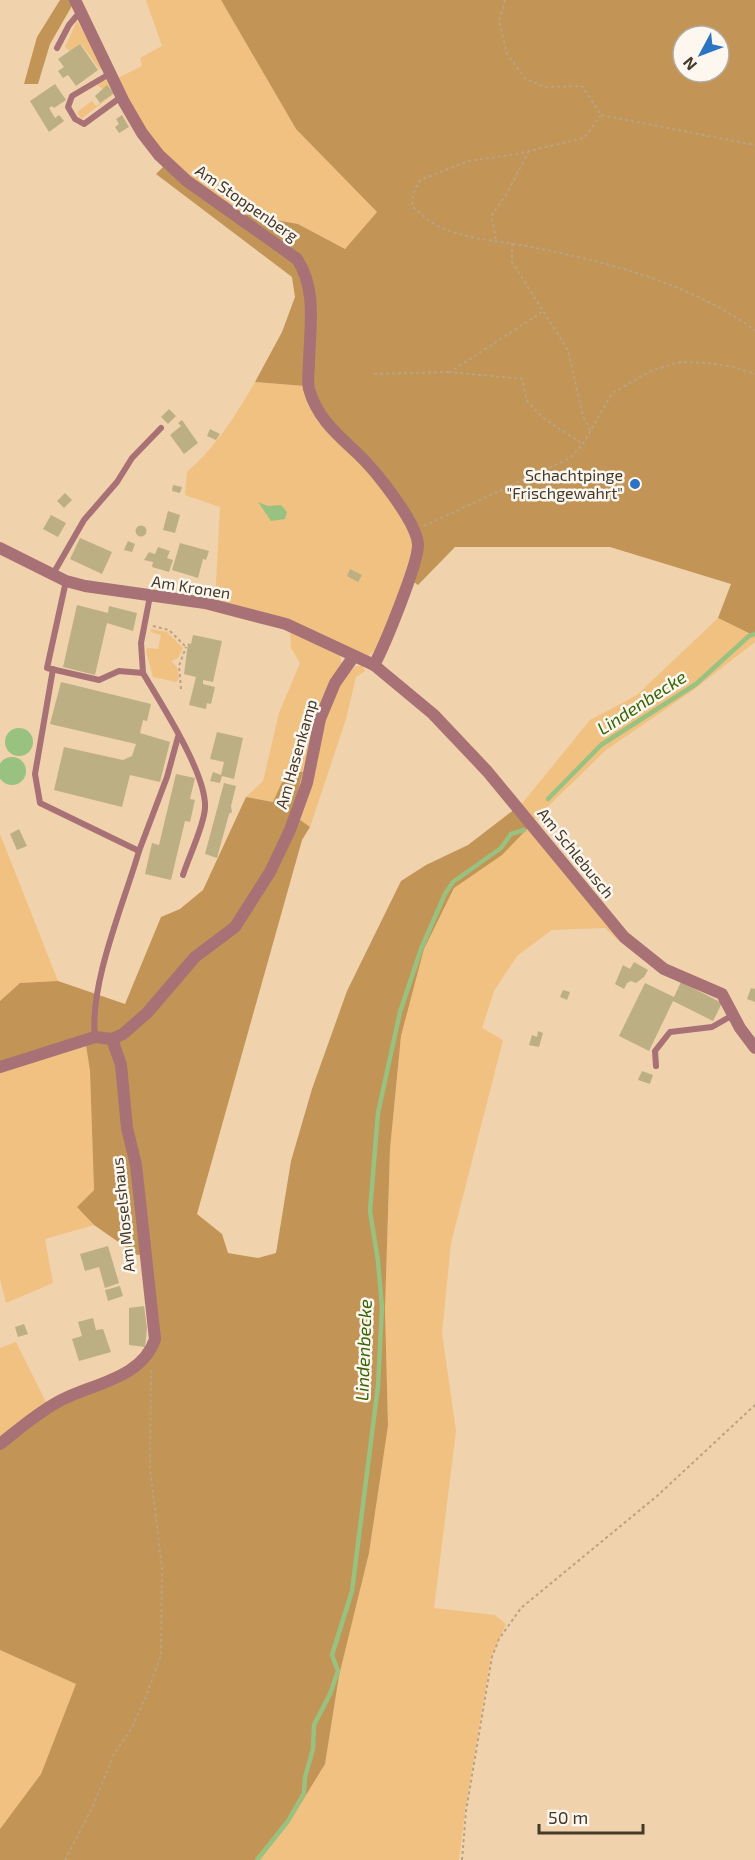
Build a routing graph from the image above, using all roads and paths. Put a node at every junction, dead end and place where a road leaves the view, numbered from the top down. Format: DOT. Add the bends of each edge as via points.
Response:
graph roads {
  1 [pos="75,0"];
  2 [pos="505,0"];
  3 [pos="80,12"];
  4 [pos="57,48"];
  5 [pos="111,73"];
  6 [pos="122,96"];
  7 [pos="601,115"];
  8 [pos="755,145"];
  9 [pos="529,151"];
  10 [pos="496,240"];
  11 [pos="512,243"];
  12 [pos="542,312"];
  13 [pos="755,330"];
  14 [pos="450,372"];
  15 [pos="374,374"];
  16 [pos="755,374"];
  17 [pos="161,428"];
  18 [pos="590,431"];
  19 [pos="583,444"];
  20 [pos="413,530"];
  21 [pos="0,548"];
  22 [pos="52,574"];
  23 [pos="66,581"];
  24 [pos="150,596"];
  25 [pos="144,624"];
  26 [pos="354,656"];
  27 [pos="374,665"];
  28 [pos="53,669"];
  29 [pos="143,673"];
  30 [pos="181,689"];
  31 [pos="178,737"];
  32 [pos="139,850"];
  33 [pos="183,874"];
  34 [pos="733,1015"];
  35 [pos="95,1037"];
  36 [pos="112,1039"];
  37 [pos="755,1048"];
  38 [pos="656,1066"];
  39 [pos="0,1067"];
  40 [pos="149,1352"];
  41 [pos="755,1405"];
  42 [pos="0,1444"];
  43 [pos="64,1860"];
  44 [pos="462,1860"];
  1 -- 3 [label="street, Am Stoppenberg"];
  2 -- 7 [label="path" via="500,20 507,54 525,78 544,87 582,86"];
  3 -- 4 [label="lane"];
  3 -- 5 [label="street, Am Stoppenberg"];
  5 -- 6 [label="street, Am Stoppenberg"];
  5 -- 6 [label="lane" via="72,96 68,107 75,119 84,124"];
  6 -- 20 [label="street, Am Stoppenberg" via="142,133 172,169 302,265 310,286 308,387 315,405 322,420 380,475"];
  7 -- 8 [label="path"];
  7 -- 9 [label="path" via="584,138"];
  9 -- 10 [label="path" via="491,216"];
  9 -- 10 [label="path" via="469,161 420,180 413,194 412,206 434,224"];
  10 -- 11 [label="path"];
  11 -- 12 [label="path" via="512,262"];
  11 -- 13 [label="path" via="595,261 679,287 731,312"];
  12 -- 14 [label="path"];
  12 -- 18 [label="path" via="568,350"];
  14 -- 15 [label="path"];
  14 -- 19 [label="path" via="522,379 527,401 543,418"];
  16 -- 18 [label="path" via="707,363 681,362 653,370 612,393"];
  17 -- 22 [label="lane" via="84,520"];
  18 -- 19 [label="path"];
  19 -- 20 [label="path" via="570,458 545,471"];
  20 -- 27 [label="street, Am Stoppenberg" via="418,544 415,556"];
  21 -- 22 [label="street, Am Kronen"];
  22 -- 23 [label="street, Am Kronen"];
  23 -- 24 [label="street, Am Kronen"];
  23 -- 28 [label="lane" via="47,668"];
  24 -- 25 [label="lane"];
  24 -- 26 [label="street, Am Kronen" via="205,603 286,624"];
  25 -- 29 [label="lane"];
  25 -- 30 [label="path" via="169,630 187,647 178,666"];
  26 -- 27 [label="street, Am Kronen"];
  26 -- 36 [label="street, Am Hasenkamp" via="335,683 320,719 307,783 290,830 247,911 222,939 195,957 147,1013"];
  27 -- 34 [label="street, Am Schlebusch" via="434,714 487,771 624,937 664,969 715,989 728,1001"];
  28 -- 29 [label="lane" via="99,680 119,671"];
  28 -- 32 [label="lane" via="35,774 40,803"];
  29 -- 31 [label="lane"];
  31 -- 32 [label="lane"];
  31 -- 33 [label="lane" via="193,762 205,809"];
  32 -- 35 [label="lane" via="104,967 93,1020"];
  34 -- 37 [label="street, Am Schlebusch"];
  34 -- 38 [label="lane" via="712,1027 670,1032 655,1051"];
  35 -- 36 [label="street"];
  35 -- 39 [label="street"];
  36 -- 40 [label="street, Am Moselshaus" via="121,1065 136,1165 154,1334"];
  40 -- 42 [label="street" via="131,1369 56,1402"];
  40 -- 43 [label="path" via="150,1468 162,1569 162,1655 130,1731 114,1754 93,1806"];
  41 -- 44 [label="path" via="657,1496 509,1622 492,1657 466,1811"];
}
